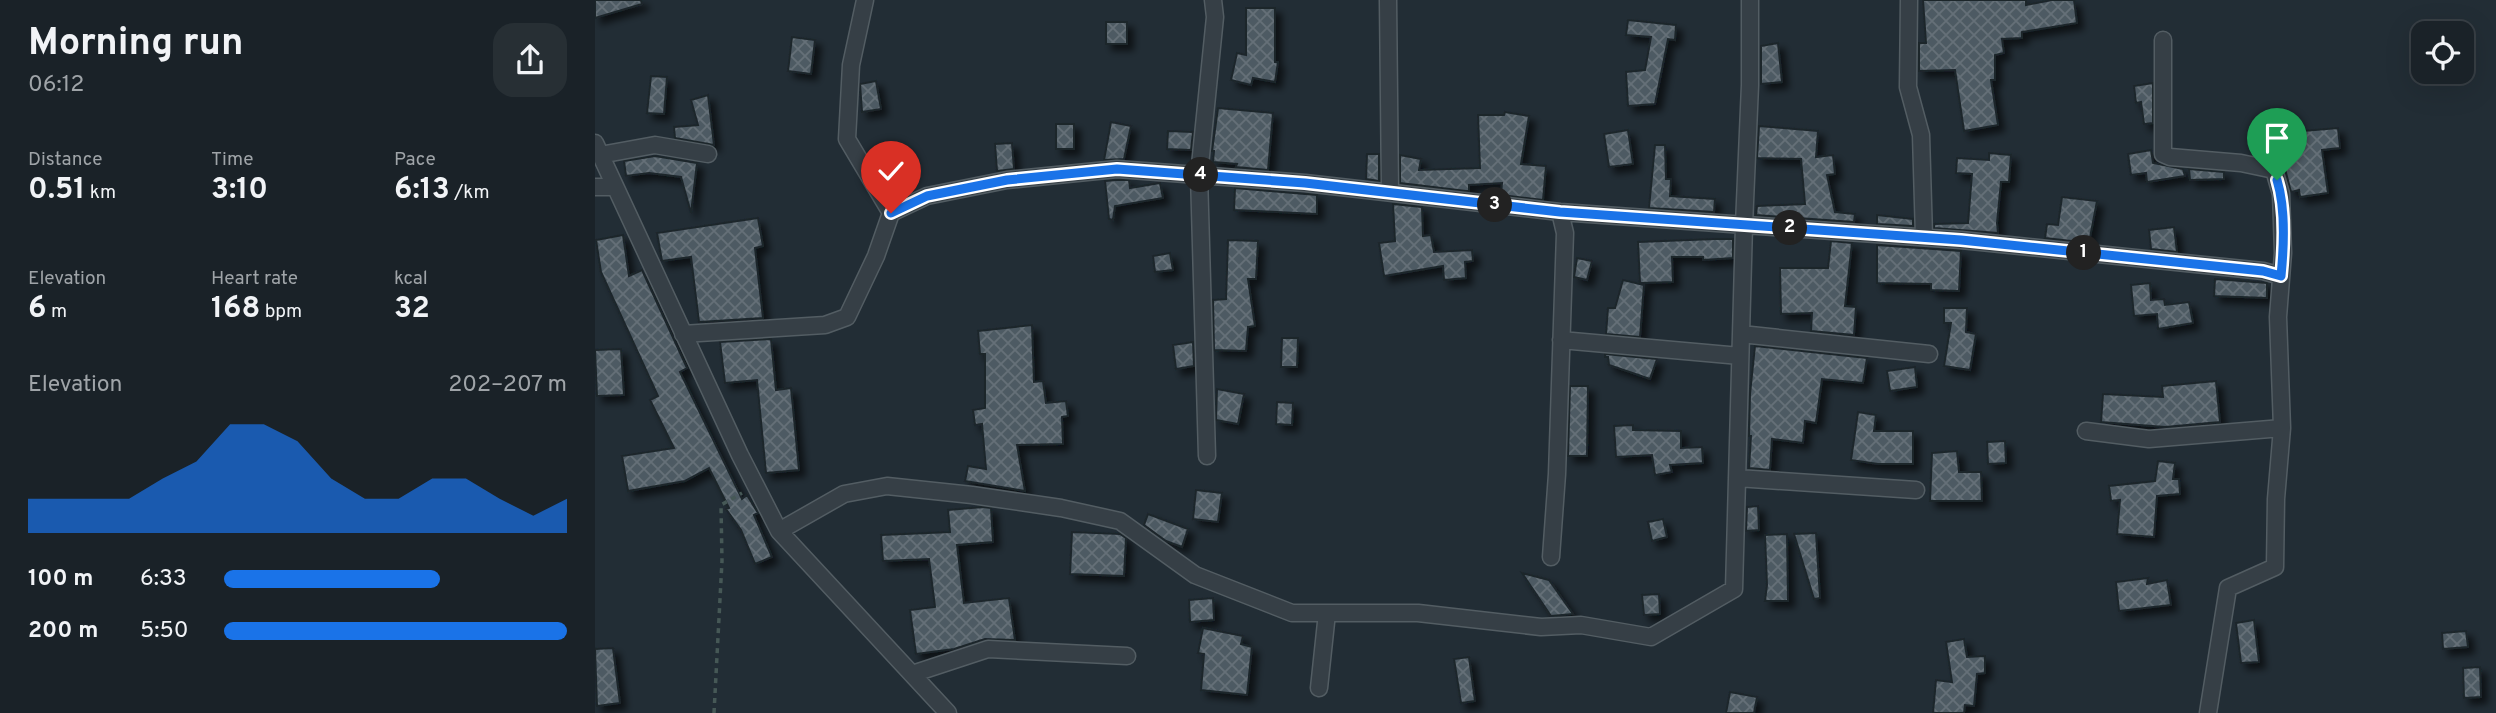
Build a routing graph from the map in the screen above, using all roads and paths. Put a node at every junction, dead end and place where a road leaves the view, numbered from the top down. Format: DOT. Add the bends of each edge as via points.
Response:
graph roads {
  1 [pos="865,0"];
  2 [pos="1213,0"];
  3 [pos="1388,0"];
  4 [pos="1750,0"];
  5 [pos="1909,0"];
  6 [pos="2163,40"];
  7 [pos="598,149"];
  8 [pos="708,153"];
  9 [pos="1199,175"];
  10 [pos="595,187"];
  11 [pos="615,187"];
  12 [pos="1389,192"];
  13 [pos="1560,212"];
  14 [pos="891,213"];
  15 [pos="1744,225"];
  16 [pos="1924,237"];
  17 [pos="2281,276"];
  18 [pos="683,334"];
  19 [pos="1741,334"];
  20 [pos="1562,340"];
  21 [pos="1929,354"];
  22 [pos="1740,356"];
  23 [pos="2282,428"];
  24 [pos="2086,431"];
  25 [pos="1207,456"];
  26 [pos="1737,478"];
  27 [pos="756,485"];
  28 [pos="1916,490"];
  29 [pos="779,531"];
  30 [pos="1551,557"];
  31 [pos="1327,613"];
  32 [pos="1127,656"];
  33 [pos="912,674"];
  34 [pos="1319,688"];
  35 [pos="714,713"];
  36 [pos="948,713"];
  37 [pos="2208,713"];
  1 -- 14 [label="street" via="851,65 847,139"];
  2 -- 9 [label="street"];
  3 -- 12 [label="street"];
  4 -- 15 [label="street"];
  5 -- 16 [label="street" via="1908,87 1921,135"];
  6 -- 17 [label="street" via="2163,154 2274,170 2281,194"];
  7 -- 8 [label="street" via="655,145"];
  7 -- 11 [label="street"];
  9 -- 12 [label="street"];
  9 -- 14 [label="street" via="1117,169 1007,180 927,196"];
  9 -- 25 [label="street"];
  10 -- 11 [label="street"];
  11 -- 18 [label="street"];
  12 -- 13 [label="street"];
  13 -- 15 [label="street"];
  13 -- 20 [label="street" via="1565,233"];
  14 -- 18 [label="street" via="847,317 825,325"];
  15 -- 16 [label="street"];
  15 -- 19 [label="street"];
  16 -- 17 [label="street"];
  17 -- 23 [label="street"];
  18 -- 27 [label="street"];
  19 -- 21 [label="street"];
  19 -- 22 [label="street"];
  20 -- 22 [label="street"];
  20 -- 30 [label="street"];
  22 -- 26 [label="street"];
  23 -- 24 [label="street" via="2149,439"];
  23 -- 37 [label="street" via="2275,567 2228,588"];
  26 -- 28 [label="street"];
  26 -- 31 [label="street" via="1734,589 1651,637 1581,625 1541,627 1418,614"];
  27 -- 29 [label="street"];
  27 -- 35 [label="path" via="721,505"];
  29 -- 31 [label="street" via="844,494 887,486 1061,508 1120,522 1195,575 1292,613"];
  29 -- 33 [label="street"];
  31 -- 34 [label="street"];
  32 -- 33 [label="street" via="988,649"];
  33 -- 36 [label="street"];
}
